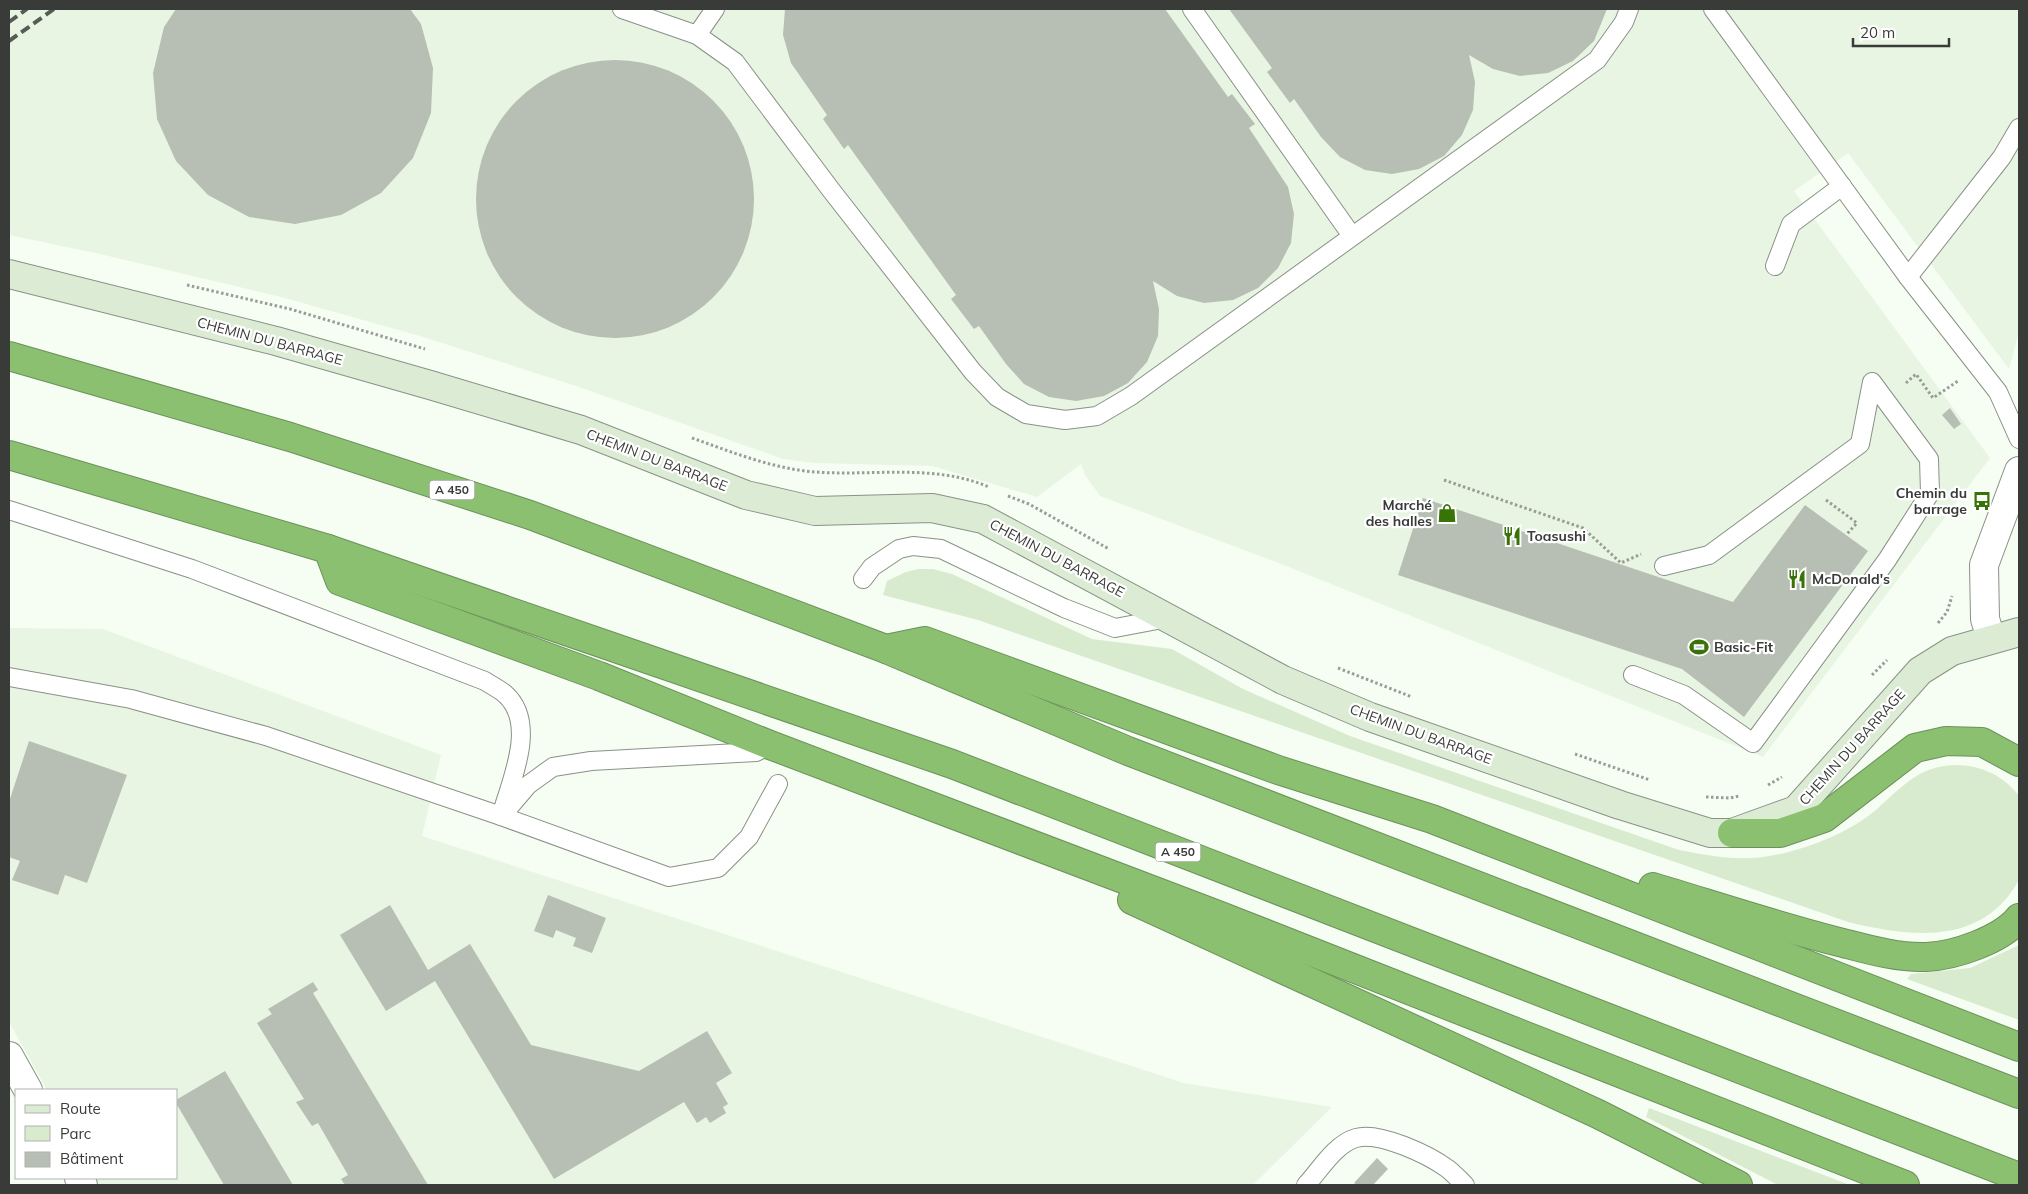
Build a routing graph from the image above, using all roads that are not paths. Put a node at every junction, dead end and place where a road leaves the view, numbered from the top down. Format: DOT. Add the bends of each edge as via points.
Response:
graph roads {
  1 [pos="622,9"];
  2 [pos="715,9"];
  3 [pos="1192,9"];
  4 [pos="1629,9"];
  5 [pos="1713,9"];
  6 [pos="697,35"];
  7 [pos="2019,128"];
  8 [pos="1842,186"];
  9 [pos="1352,236"];
  10 [pos="1775,266"];
  11 [pos="9,274"];
  12 [pos="1908,277"];
  13 [pos="9,356"];
  14 [pos="2019,439"];
  15 [pos="9,455"];
  16 [pos="2019,471"];
  17 [pos="9,510"];
  18 [pos="328,549"];
  19 [pos="1664,566"];
  20 [pos="862,579"];
  21 [pos="1168,618"];
  22 [pos="2019,632"];
  23 [pos="1991,638"];
  24 [pos="886,649"];
  25 [pos="1633,675"];
  26 [pos="9,677"];
  27 [pos="770,746"];
  28 [pos="2019,762"];
  29 [pos="778,784"];
  30 [pos="501,816"];
  31 [pos="1432,819"];
  32 [pos="997,832"];
  33 [pos="1732,833"];
  34 [pos="2019,918"];
  35 [pos="2019,1047"];
  36 [pos="9,1056"];
  37 [pos="27,1089"];
  38 [pos="2019,1094"];
  39 [pos="2019,1177"];
  40 [pos="1306,1185"];
  41 [pos="1465,1185"];
  42 [pos="1738,1185"];
  43 [pos="1905,1185"];
  1 -- 6 [label="lane"];
  2 -- 6 [label="lane"];
  3 -- 9 [label="lane"];
  4 -- 9 [label="lane" via="1624,22 1597,60"];
  5 -- 8 [label="lane"];
  6 -- 9 [label="lane" via="735,62 973,372 997,397 1026,414 1065,420 1097,416 1131,396"];
  7 -- 12 [label="lane" via="2002,157"];
  8 -- 10 [label="lane" via="1791,224"];
  8 -- 12 [label="lane"];
  11 -- 21 [label="main road, CHEMIN DU BARRAGE" via="276,341 430,384 581,430 746,495 815,511 932,508 983,519"];
  12 -- 14 [label="lane" via="1998,392"];
  13 -- 24 [label="highway, A 450" via="290,437 530,515"];
  15 -- 18 [label="highway, A 450"];
  16 -- 23 [label="street" via="1984,564 1986,619"];
  17 -- 30 [label="lane" via="192,569 485,681 506,695 519,718 522,741"];
  18 -- 27 [label="highway" via="340,581 599,676"];
  18 -- 39 [label="highway, A 450" via="952,764"];
  19 -- 25 [label="lane" via="1709,555 1860,444 1872,382 1929,459 1930,493 1886,560 1752,743 1684,695"];
  20 -- 21 [label="lane" via="872,567 898,549 913,546 940,549 1064,608 1115,628"];
  21 -- 33 [label="main road, CHEMIN DU BARRAGE" via="1283,680 1370,716 1673,823 1710,833"];
  22 -- 23 [label="main road, CHEMIN DU BARRAGE"];
  23 -- 33 [label="main road, CHEMIN DU BARRAGE" via="1952,651 1920,671 1796,810"];
  24 -- 31 [label="highway" via="924,641 1269,766"];
  24 -- 38 [label="highway, A 450" via="1128,751"];
  26 -- 30 [label="lane" via="131,699 266,736"];
  27 -- 30 [label="lane" via="756,752 591,761 553,767 528,785"];
  27 -- 32 [label="highway"];
  28 -- 33 [label="highway" via="1982,742 1938,742 1915,748 1824,818 1780,832"];
  29 -- 30 [label="lane" via="749,837 718,868 669,877"];
  31 -- 34 [label="highway" via="1786,929 1891,955 1926,957 1962,951 1992,938"];
  31 -- 35 [label="highway"];
  32 -- 42 [label="highway" via="1177,922 1598,1114"];
  32 -- 43 [label="highway" via="1218,915"];
  36 -- 37 [label="street"];
  40 -- 41 [label="lane" via="1339,1147 1354,1138 1368,1136 1412,1149 1448,1169"];
}
